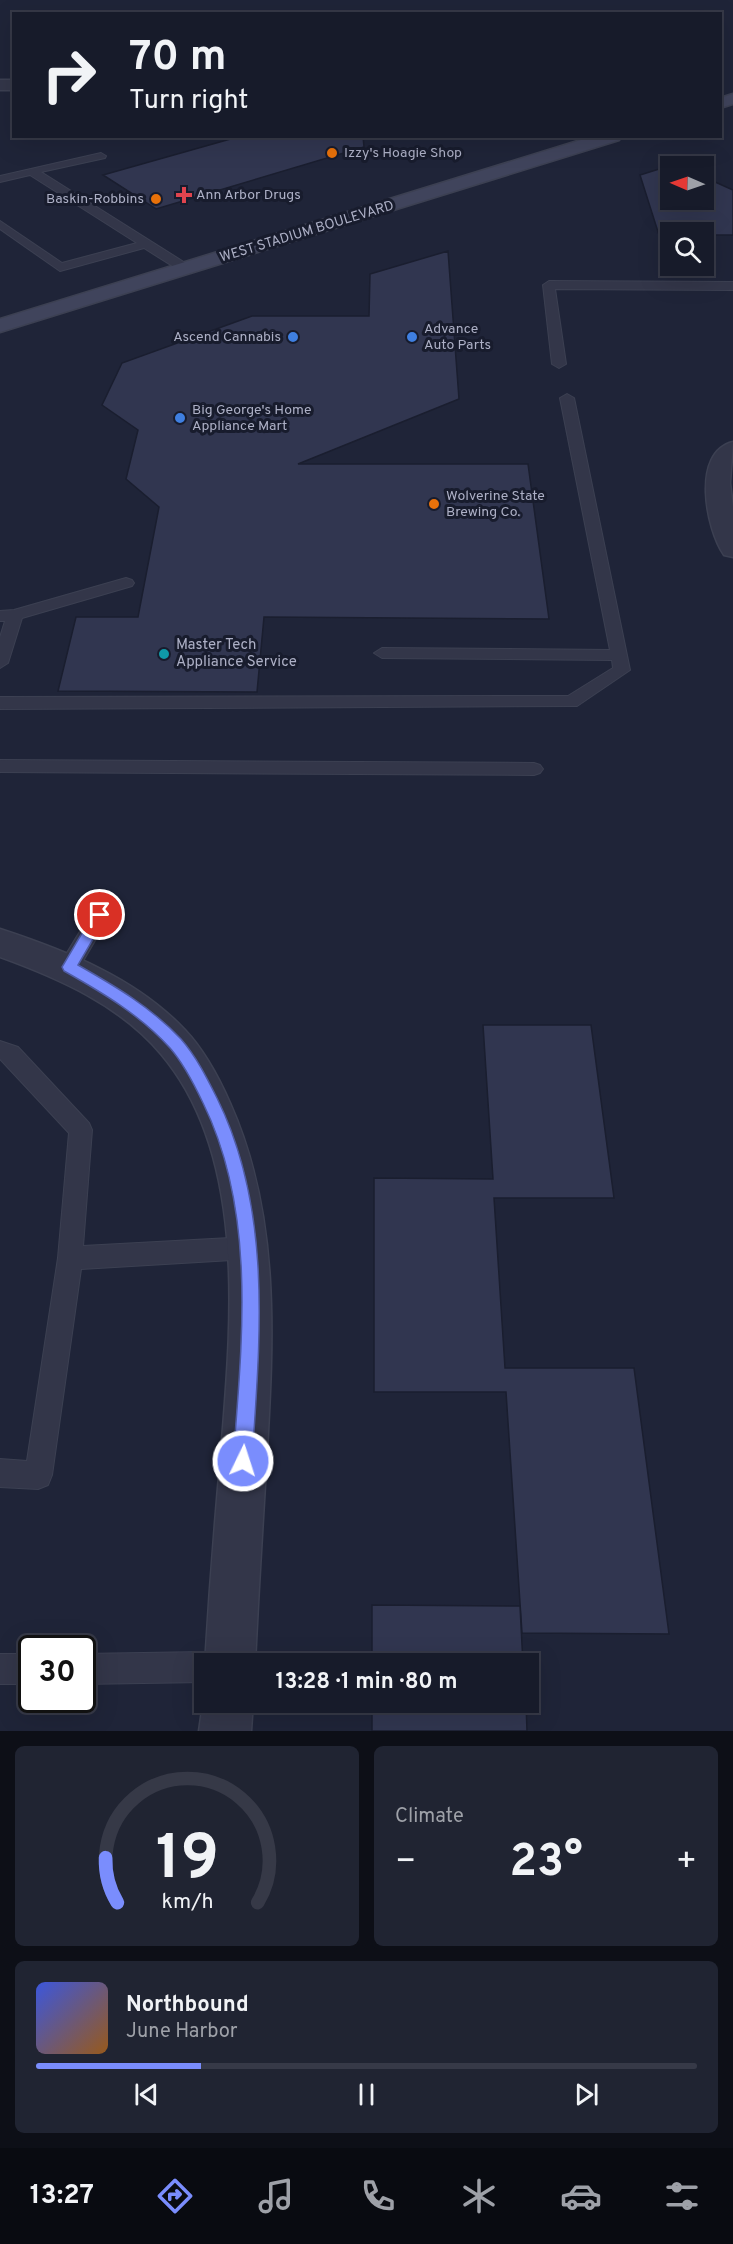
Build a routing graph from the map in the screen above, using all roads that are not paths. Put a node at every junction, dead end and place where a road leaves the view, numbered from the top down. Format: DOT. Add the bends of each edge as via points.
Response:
graph roads {
  1 [pos="607,138"];
  2 [pos="101,156"];
  3 [pos="32,171"];
  4 [pos="0,179"];
  5 [pos="0,224"];
  6 [pos="148,243"];
  7 [pos="186,269"];
  8 [pos="733,286"];
  9 [pos="1,325"];
  10 [pos="559,364"];
  11 [pos="567,398"];
  12 [pos="733,449"];
  13 [pos="733,549"];
  14 [pos="126,583"];
  15 [pos="8,615"];
  16 [pos="382,653"];
  17 [pos="619,655"];
  18 [pos="0,663"];
  19 [pos="0,703"];
  20 [pos="0,766"];
  21 [pos="534,769"];
  22 [pos="100,915"];
  23 [pos="0,943"];
  24 [pos="69,967"];
  25 [pos="0,1050"];
  26 [pos="249,1248"];
  27 [pos="70,1258"];
  28 [pos="0,1473"];
  29 [pos="231,1653"];
  30 [pos="194,1667"];
  31 [pos="0,1669"];
  32 [pos="18,1669"];
  33 [pos="96,1669"];
  34 [pos="226,1713"];
  35 [pos="225,1731"];
  1 -- 7 [label="main road, WEST STADIUM BOULEVARD"];
  2 -- 3 [label="lane"];
  3 -- 4 [label="lane"];
  3 -- 6 [label="lane"];
  5 -- 6 [label="lane" via="60,267"];
  6 -- 7 [label="lane"];
  7 -- 9 [label="main road, WEST STADIUM BOULEVARD"];
  8 -- 10 [label="lane" via="549,285"];
  11 -- 17 [label="lane"];
  12 -- 13 [label="street" via="726,455 718,475 717,495"];
  14 -- 15 [label="lane"];
  15 -- 18 [label="lane"];
  16 -- 17 [label="lane"];
  17 -- 19 [label="lane" via="622,670 571,702"];
  20 -- 21 [label="lane"];
  22 -- 24 [label="lane"];
  23 -- 24 [label="street"];
  24 -- 26 [label="street" via="128,1000 176,1045 200,1081 228,1141 240,1183"];
  25 -- 27 [label="lane" via="10,1053 81,1130"];
  26 -- 27 [label="lane"];
  26 -- 29 [label="street" via="252,1326"];
  27 -- 28 [label="lane" via="38,1475"];
  30 -- 33 [label="lane"];
  31 -- 32 [label="lane"];
  34 -- 35 [label="street"];
}
